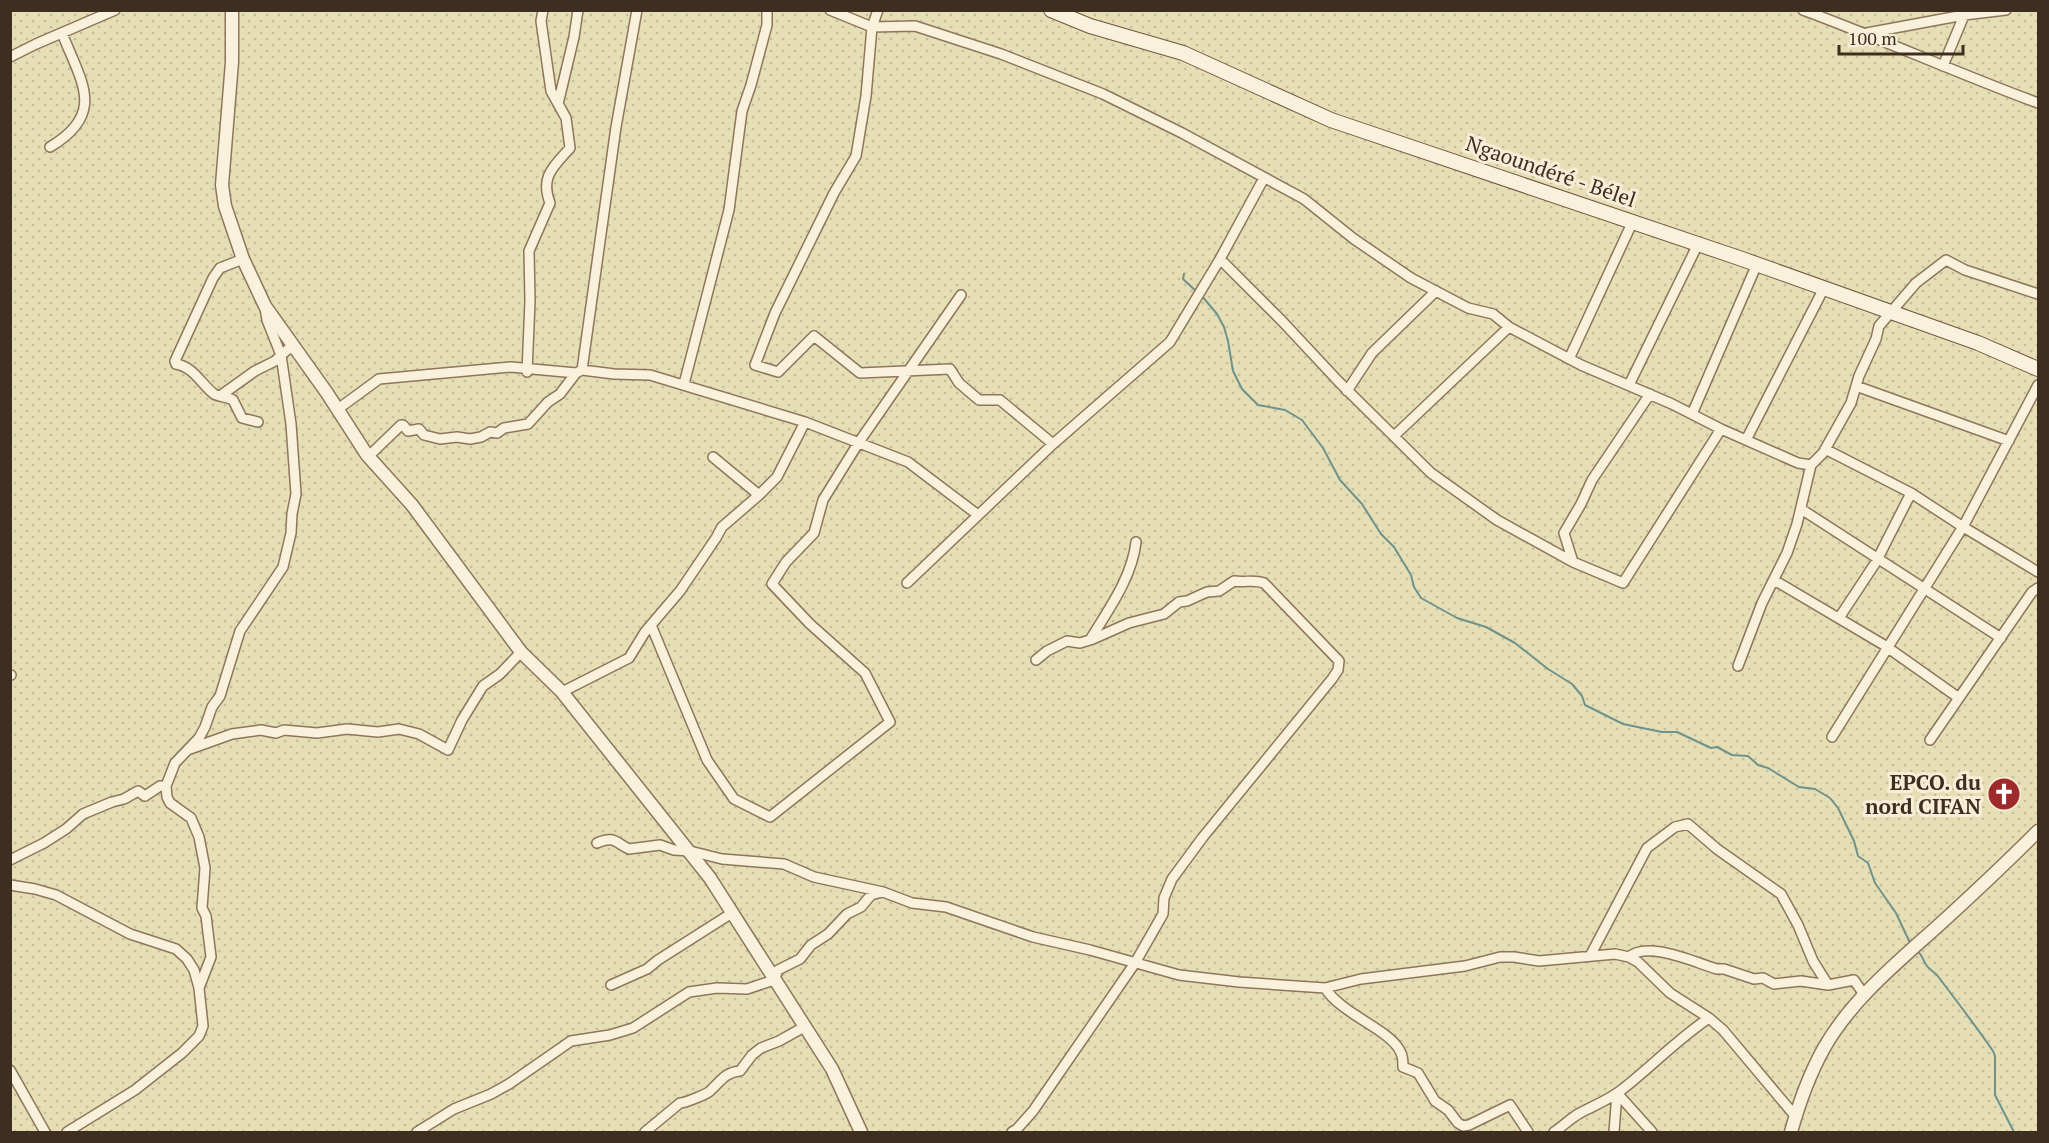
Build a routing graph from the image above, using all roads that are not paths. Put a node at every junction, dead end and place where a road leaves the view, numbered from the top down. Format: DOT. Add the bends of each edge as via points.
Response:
graph roads {
  1 [pos="231,10"];
  2 [pos="543,10"];
  3 [pos="578,10"];
  4 [pos="637,10"];
  5 [pos="767,10"];
  6 [pos="830,10"];
  7 [pos="878,10"];
  8 [pos="1051,10"];
  9 [pos="1803,10"];
  10 [pos="2006,10"];
  11 [pos="111,12"];
  12 [pos="1965,13"];
  13 [pos="872,27"];
  14 [pos="62,33"];
  15 [pos="1866,33"];
  16 [pos="10,57"];
  17 [pos="1943,66"];
  18 [pos="2038,103"];
  19 [pos="558,104"];
  20 [pos="50,147"];
  21 [pos="1264,178"];
  22 [pos="1633,221"];
  23 [pos="1698,244"];
  24 [pos="243,259"];
  25 [pos="1220,259"];
  26 [pos="1757,264"];
  27 [pos="1824,288"];
  28 [pos="1436,291"];
  29 [pos="2038,294"];
  30 [pos="962,295"];
  31 [pos="265,306"];
  32 [pos="1891,313"];
  33 [pos="1509,327"];
  34 [pos="294,347"];
  35 [pos="281,355"];
  36 [pos="1569,359"];
  37 [pos="2038,369"];
  38 [pos="527,370"];
  39 [pos="908,371"];
  40 [pos="579,372"];
  41 [pos="684,384"];
  42 [pos="1629,385"];
  43 [pos="2038,385"];
  44 [pos="1856,386"];
  45 [pos="1347,391"];
  46 [pos="1650,394"];
  47 [pos="220,396"];
  48 [pos="338,409"];
  49 [pos="1692,414"];
  50 [pos="258,422"];
  51 [pos="805,422"];
  52 [pos="1721,429"];
  53 [pos="1394,436"];
  54 [pos="1746,440"];
  55 [pos="859,441"];
  56 [pos="2009,441"];
  57 [pos="1053,444"];
  58 [pos="1825,449"];
  59 [pos="367,455"];
  60 [pos="713,457"];
  61 [pos="1811,465"];
  62 [pos="1911,493"];
  63 [pos="759,495"];
  64 [pos="1801,509"];
  65 [pos="978,515"];
  66 [pos="1963,527"];
  67 [pos="1136,542"];
  68 [pos="1878,559"];
  69 [pos="1573,562"];
  70 [pos="2038,572"];
  71 [pos="1774,580"];
  72 [pos="907,583"];
  73 [pos="2038,588"];
  74 [pos="1924,589"];
  75 [pos="1839,618"];
  76 [pos="651,625"];
  77 [pos="2001,638"];
  78 [pos="1090,640"];
  79 [pos="1888,648"];
  80 [pos="521,652"];
  81 [pos="1036,660"];
  82 [pos="1738,666"];
  83 [pos="562,692"];
  84 [pos="1959,698"];
  85 [pos="1832,737"];
  86 [pos="1930,740"];
  87 [pos="187,749"];
  88 [pos="166,786"];
  89 [pos="2038,831"];
  90 [pos="597,843"];
  91 [pos="690,851"];
  92 [pos="10,860"];
  93 [pos="10,885"];
  94 [pos="883,892"];
  95 [pos="732,913"];
  96 [pos="1590,956"];
  97 [pos="1629,957"];
  98 [pos="1135,963"];
  99 [pos="774,980"];
  100 [pos="611,985"];
  101 [pos="1828,985"];
  102 [pos="199,988"];
  103 [pos="1325,988"];
  104 [pos="1865,996"];
  105 [pos="1710,1018"];
  106 [pos="804,1028"];
  107 [pos="10,1070"];
  108 [pos="1617,1092"];
  109 [pos="1796,1117"];
  110 [pos="1462,1128"];
  111 [pos="45,1132"];
  112 [pos="67,1132"];
  113 [pos="417,1132"];
  114 [pos="645,1132"];
  115 [pos="861,1132"];
  116 [pos="1012,1132"];
  117 [pos="1528,1132"];
  118 [pos="1554,1132"];
  119 [pos="1614,1132"];
  120 [pos="1652,1132"];
  121 [pos="1791,1132"];
  1 -- 24 [label="street" via="232,62 222,185"];
  2 -- 19 [label="street" via="541,21 551,92"];
  3 -- 19 [label="street"];
  4 -- 40 [label="street"];
  5 -- 41 [label="street" via="767,25 742,111 729,210"];
  6 -- 13 [label="street"];
  7 -- 13 [label="street"];
  8 -- 22 [label="main road, Ngaoundéré - Bélel" via="1090,26 1184,53 1331,120"];
  9 -- 15 [label="street"];
  10 -- 12 [label="street"];
  11 -- 14 [label="street"];
  12 -- 15 [label="street"];
  12 -- 17 [label="street"];
  13 -- 21 [label="street" via="915,26 1104,94"];
  13 -- 39 [label="street" via="856,156 775,313 755,365 778,372 814,336 860,373"];
  14 -- 16 [label="street"];
  14 -- 20 [label="street" via="86,95 84,112 72,130"];
  15 -- 17 [label="street"];
  17 -- 18 [label="street"];
  19 -- 38 [label="street" via="566,118 570,148 549,172 546,192 550,203 529,251"];
  21 -- 25 [label="street"];
  21 -- 28 [label="street" via="1304,199 1354,239"];
  22 -- 23 [label="main road, Ngaoundéré - Bélel"];
  22 -- 36 [label="street"];
  23 -- 26 [label="main road, Ngaoundéré - Bélel"];
  23 -- 42 [label="street"];
  24 -- 31 [label="street"];
  24 -- 47 [label="street" via="220,268 213,278 175,361"];
  25 -- 45 [label="street"];
  25 -- 57 [label="street" via="1170,342"];
  26 -- 27 [label="main road, Ngaoundéré - Bélel"];
  26 -- 49 [label="street"];
  27 -- 32 [label="main road, Ngaoundéré - Bélel"];
  27 -- 54 [label="street"];
  28 -- 33 [label="street" via="1468,308 1493,314"];
  28 -- 45 [label="street" via="1372,353"];
  29 -- 32 [label="street" via="1946,260 1916,283"];
  30 -- 39 [label="street"];
  31 -- 34 [label="street"];
  31 -- 35 [label="street"];
  32 -- 37 [label="main road, Ngaoundéré - Bélel"];
  32 -- 44 [label="street" via="1879,326"];
  33 -- 36 [label="street"];
  33 -- 53 [label="street"];
  34 -- 35 [label="street"];
  34 -- 48 [label="street"];
  35 -- 47 [label="street"];
  35 -- 87 [label="street" via="296,494 284,567 240,631 220,696 199,738"];
  36 -- 42 [label="street"];
  38 -- 40 [label="street"];
  38 -- 48 [label="street" via="511,367 379,379"];
  39 -- 55 [label="street"];
  39 -- 57 [label="street" via="950,369 979,400 1000,399"];
  40 -- 41 [label="street" via="643,374"];
  40 -- 59 [label="street" via="528,424 481,437 440,440 419,429 408,431 401,425"];
  41 -- 51 [label="street"];
  42 -- 46 [label="street"];
  43 -- 56 [label="street"];
  44 -- 56 [label="street"];
  44 -- 58 [label="street"];
  45 -- 53 [label="street"];
  46 -- 49 [label="street"];
  46 -- 69 [label="street" via="1592,480 1564,533"];
  47 -- 50 [label="street" via="233,400 242,418"];
  48 -- 59 [label="street"];
  49 -- 52 [label="street"];
  51 -- 55 [label="street"];
  51 -- 63 [label="street" via="777,477"];
  52 -- 54 [label="street"];
  52 -- 69 [label="street" via="1623,583"];
  53 -- 69 [label="street" via="1431,473 1497,520"];
  54 -- 61 [label="street"];
  55 -- 65 [label="street" via="908,462"];
  55 -- 76 [label="street" via="823,500 814,533 786,562 772,584 865,673 890,722 770,817 734,799 707,760"];
  56 -- 66 [label="street"];
  57 -- 65 [label="street"];
  58 -- 61 [label="street"];
  58 -- 62 [label="street"];
  59 -- 80 [label="street" via="419,513"];
  60 -- 63 [label="street"];
  61 -- 64 [label="street"];
  62 -- 66 [label="street"];
  62 -- 68 [label="street"];
  63 -- 76 [label="street" via="722,527 680,591"];
  64 -- 68 [label="street"];
  64 -- 71 [label="street"];
  65 -- 72 [label="street"];
  66 -- 70 [label="street"];
  66 -- 74 [label="street"];
  67 -- 78 [label="street" via="1117,595"];
  68 -- 74 [label="street"];
  68 -- 75 [label="street"];
  71 -- 75 [label="street"];
  71 -- 82 [label="street"];
  73 -- 77 [label="street"];
  74 -- 77 [label="street"];
  74 -- 79 [label="street"];
  75 -- 79 [label="street"];
  76 -- 83 [label="street" via="629,658"];
  77 -- 84 [label="street"];
  78 -- 81 [label="street" via="1067,641"];
  78 -- 98 [label="street" via="1129,623 1164,614 1179,602 1220,591 1234,581 1254,579 1264,582 1339,661 1332,679 1172,879 1164,898 1163,914"];
  79 -- 84 [label="street"];
  79 -- 85 [label="street"];
  80 -- 83 [label="street"];
  80 -- 87 [label="street" via="483,686 448,750 399,729 317,733 261,730 232,734"];
  83 -- 91 [label="street"];
  84 -- 86 [label="street"];
  87 -- 88 [label="street" via="175,763"];
  88 -- 92 [label="street" via="159,786 145,796 138,791 83,814 44,843"];
  88 -- 102 [label="street" via="170,803 191,818 205,868 202,908 211,957"];
  89 -- 104 [label="street" via="1890,968"];
  90 -- 91 [label="street" via="608,839 629,849 660,844"];
  91 -- 94 [label="street" via="722,859 784,864 814,877"];
  91 -- 95 [label="street"];
  93 -- 102 [label="street" via="56,895 130,934 176,949 187,958"];
  94 -- 98 [label="street"];
  94 -- 99 [label="street" via="872,895 847,914 800,958 778,970"];
  95 -- 99 [label="street"];
  95 -- 100 [label="street" via="647,969"];
  96 -- 97 [label="street"];
  96 -- 101 [label="street" via="1647,848 1675,827 1688,824 1781,894"];
  96 -- 103 [label="street" via="1539,961 1500,957"];
  97 -- 101 [label="street" via="1639,950 1656,951 1774,984 1801,981"];
  97 -- 105 [label="street" via="1670,993"];
  98 -- 103 [label="street" via="1179,975"];
  98 -- 116 [label="street" via="1033,1111"];
  99 -- 106 [label="street"];
  99 -- 113 [label="street" via="747,988 689,992 633,1028 571,1041 509,1084 454,1109"];
  101 -- 104 [label="street" via="1854,980"];
  102 -- 112 [label="street" via="203,1026 198,1036 135,1090"];
  103 -- 110 [label="street" via="1343,1008 1391,1039 1402,1054 1403,1067 1418,1073 1435,1101"];
  104 -- 109 [label="street" via="1825,1046"];
  105 -- 108 [label="street"];
  105 -- 109 [label="street"];
  106 -- 114 [label="street" via="761,1048 741,1071 724,1076 709,1093 680,1103"];
  106 -- 115 [label="street" via="832,1070"];
  107 -- 111 [label="street"];
  108 -- 118 [label="street"];
  108 -- 119 [label="street"];
  108 -- 120 [label="street"];
  109 -- 121 [label="street"];
  110 -- 117 [label="street" via="1510,1105"];
}
